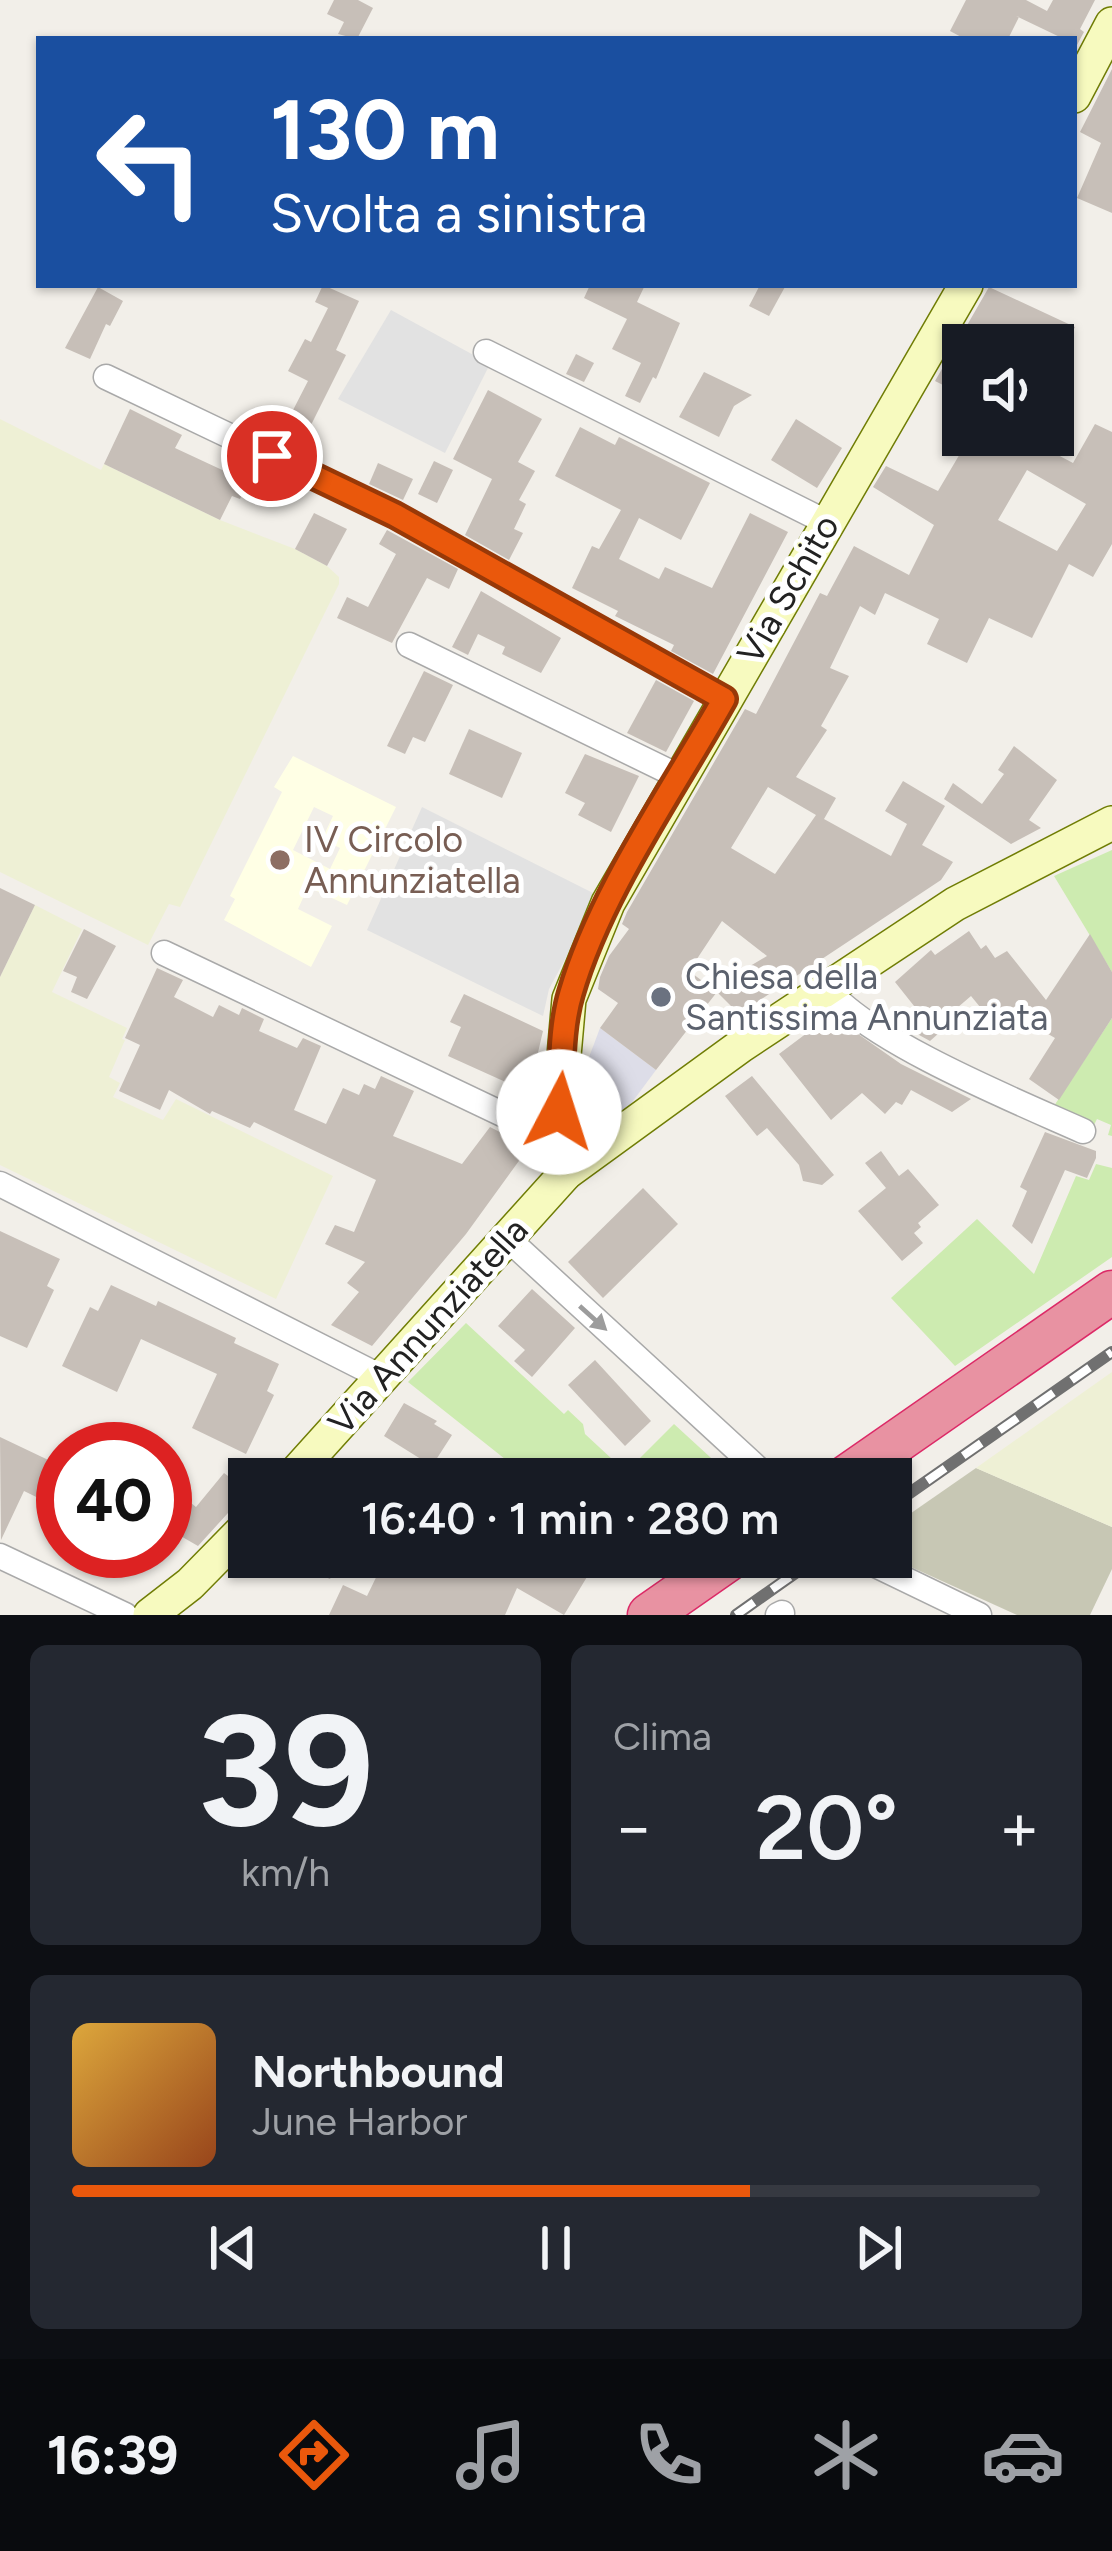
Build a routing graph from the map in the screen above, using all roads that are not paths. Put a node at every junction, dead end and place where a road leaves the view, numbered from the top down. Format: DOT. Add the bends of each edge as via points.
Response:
graph roads {
  1 [pos="1112,24"];
  2 [pos="1077,90"];
  3 [pos="964,288"];
  4 [pos="486,352"];
  5 [pos="106,376"];
  6 [pos="826,522"];
  7 [pos="409,644"];
  8 [pos="724,699"];
  9 [pos="680,777"];
  10 [pos="1112,823"];
  11 [pos="164,952"];
  12 [pos="827,989"];
  13 [pos="1083,1131"];
  14 [pos="564,1158"];
  15 [pos="0,1184"];
  16 [pos="508,1238"];
  17 [pos="1112,1292"];
  18 [pos="379,1376"];
  19 [pos="308,1458"];
  20 [pos="746,1458"];
  21 [pos="873,1458"];
  22 [pos="228,1545"];
  23 [pos="0,1556"];
  24 [pos="702,1578"];
  25 [pos="903,1578"];
  26 [pos="125,1615"];
  27 [pos="149,1615"];
  28 [pos="649,1615"];
  29 [pos="980,1615"];
  1 -- 2 [label="main road"];
  3 -- 6 [label="main road, Via Schito"];
  4 -- 6 [label="street"];
  5 -- 8 [label="street" via="395,515"];
  6 -- 8 [label="main road, Via Schito"];
  7 -- 9 [label="street"];
  8 -- 9 [label="main road, Via Schito"];
  9 -- 14 [label="main road, Via Schito" via="608,903 569,999 559,1112"];
  10 -- 12 [label="main road, Via Annunziatella" via="956,904"];
  11 -- 14 [label="street"];
  12 -- 13 [label="street" via="906,1046"];
  12 -- 14 [label="main road, Via Annunziatella"];
  14 -- 16 [label="main road, Via Annunziatella"];
  15 -- 18 [label="street"];
  16 -- 18 [label="main road, Via Annunziatella"];
  16 -- 20 [label="street, one-way"];
  17 -- 21 [label="highway"];
  18 -- 19 [label="main road, Via Annunziatella"];
  22 -- 27 [label="main road"];
  23 -- 26 [label="street"];
  24 -- 28 [label="highway"];
  25 -- 29 [label="street"];
}
